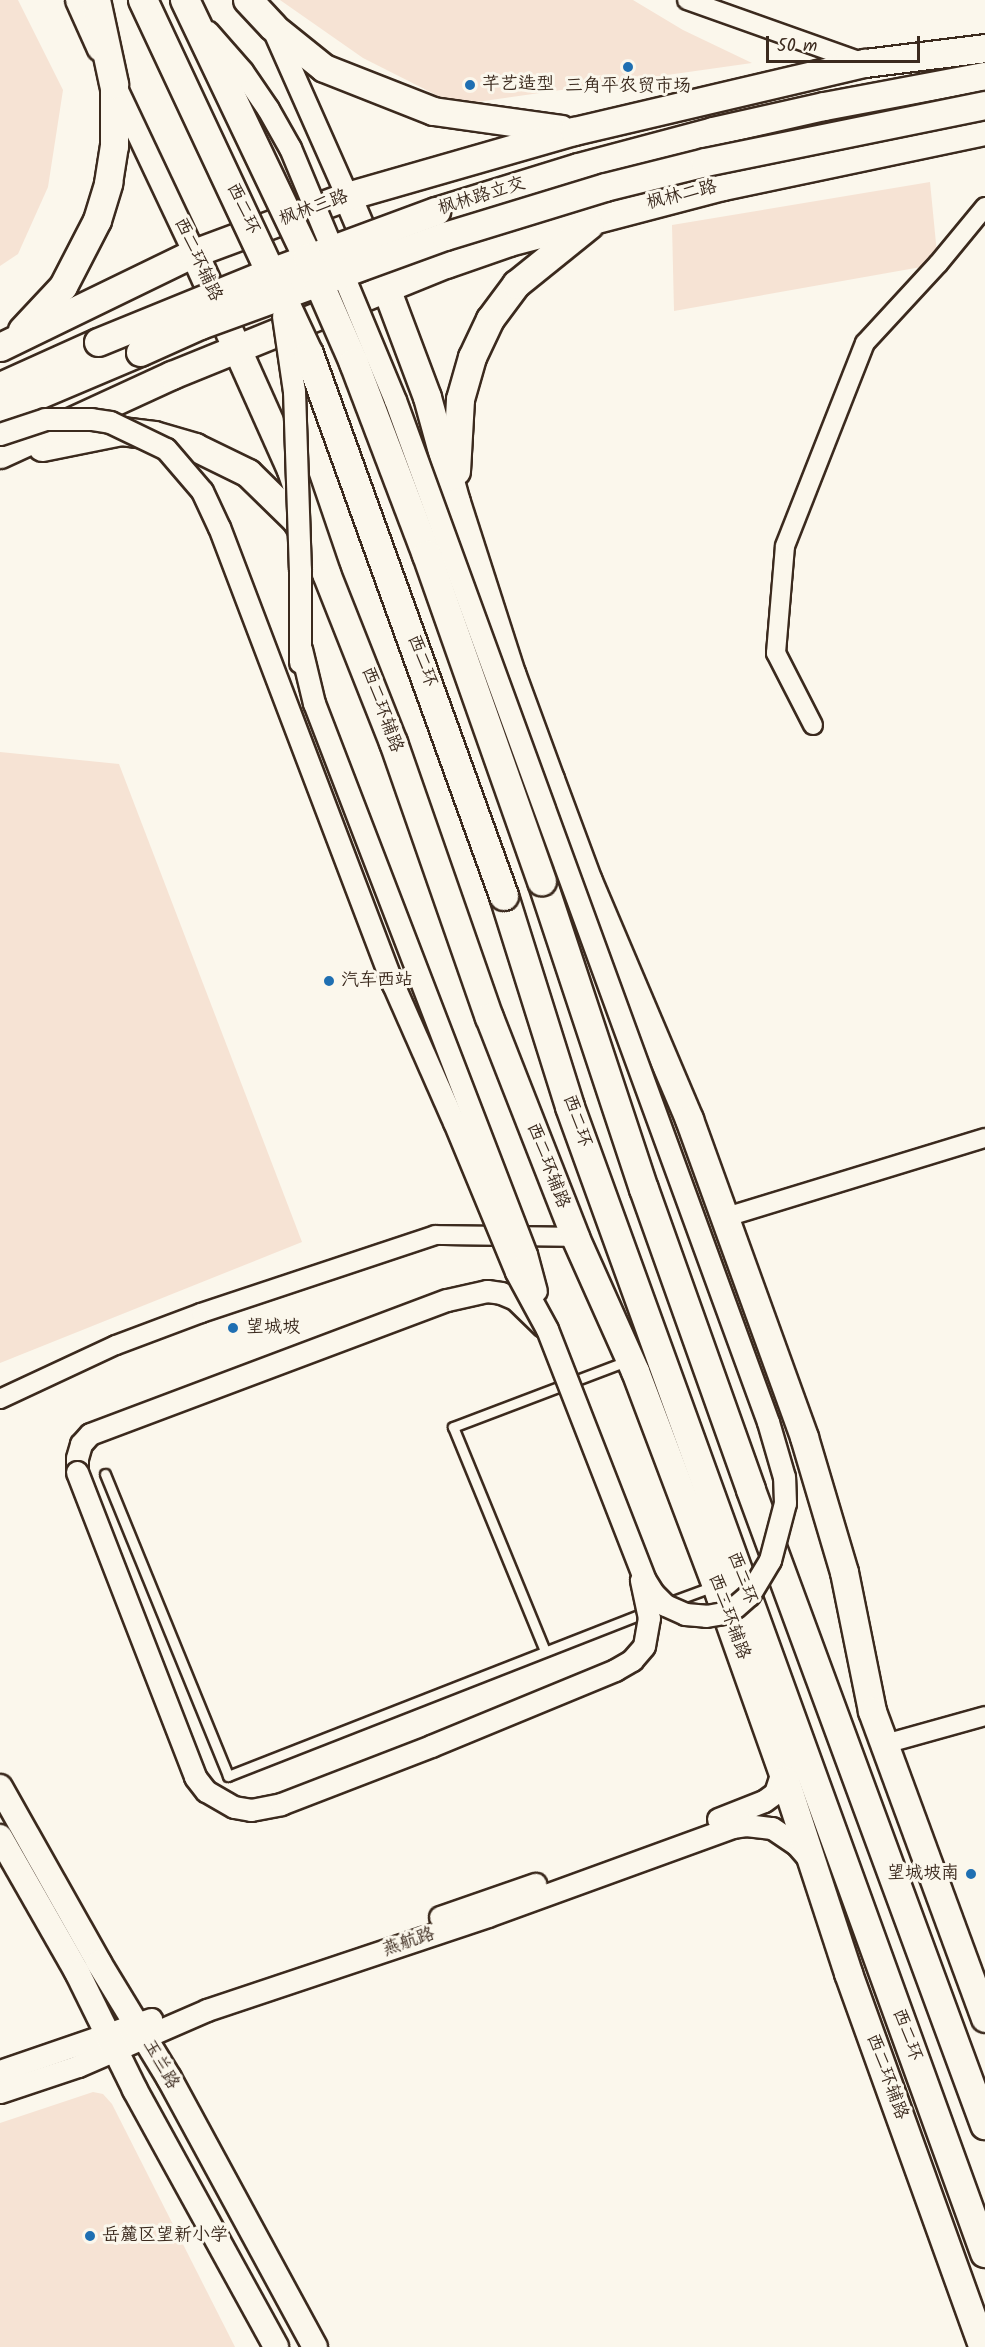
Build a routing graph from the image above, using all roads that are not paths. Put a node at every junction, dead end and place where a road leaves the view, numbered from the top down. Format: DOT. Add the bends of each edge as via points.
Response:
graph roads {
  1 [pos="76,0"];
  2 [pos="96,0"];
  3 [pos="143,0"];
  4 [pos="248,0"];
  5 [pos="256,0"];
  6 [pos="687,0"];
  7 [pos="188,6"];
  8 [pos="273,27"];
  9 [pos="985,48"];
  10 [pos="865,63"];
  11 [pos="985,76"];
  12 [pos="114,84"];
  13 [pos="985,105"];
  14 [pos="574,131"];
  15 [pos="985,131"];
  16 [pos="347,196"];
  17 [pos="985,207"];
  18 [pos="598,217"];
  19 [pos="194,253"];
  20 [pos="270,269"];
  21 [pos="386,288"];
  22 [pos="0,346"];
  23 [pos="237,349"];
  24 [pos="0,386"];
  25 [pos="0,411"];
  26 [pos="0,434"];
  27 [pos="0,456"];
  28 [pos="456,502"];
  29 [pos="326,573"];
  30 [pos="301,649"];
  31 [pos="813,725"];
  32 [pos="297,734"];
  33 [pos="985,1138"];
  34 [pos="723,1218"];
  35 [pos="575,1238"];
  36 [pos="547,1329"];
  37 [pos="630,1360"];
  38 [pos="0,1399"];
  39 [pos="105,1474"];
  40 [pos="637,1562"];
  41 [pos="716,1585"];
  42 [pos="545,1651"];
  43 [pos="985,1716"];
  44 [pos="885,1744"];
  45 [pos="782,1771"];
  46 [pos="0,1787"];
  47 [pos="0,1837"];
  48 [pos="812,1861"];
  49 [pos="985,2018"];
  50 [pos="140,2031"];
  51 [pos="111,2042"];
  52 [pos="0,2072"];
  53 [pos="0,2092"];
  54 [pos="985,2126"];
  55 [pos="985,2253"];
  56 [pos="972,2314"];
  57 [pos="276,2347"];
  58 [pos="315,2347"];
  59 [pos="974,2347"];
  60 [pos="983,2347"];
  1 -- 12 [label="street, 西二环辅路"];
  2 -- 12 [label="highway"];
  3 -- 20 [label="highway, 西二环, bridge"];
  4 -- 8 [label="highway"];
  5 -- 8 [label="street"];
  6 -- 10 [label="street"];
  7 -- 40 [label="street, bridge" via="242,71 290,148 391,389 777,1450 784,1477 785,1503 780,1525 770,1560 749,1594 735,1607 706,1616 685,1614 665,1605 653,1593"];
  7 -- 54 [label="highway, bridge" via="354,363 427,555 542,881 644,1189"];
  8 -- 14 [label="main road" via="324,68 433,111"];
  8 -- 16 [label="street"];
  9 -- 10 [label="main road"];
  10 -- 14 [label="main road"];
  11 -- 24 [label="main road, 枫林路立交, bridge" via="713,131 436,211 260,276"];
  12 -- 19 [label="street, 西二环辅路"];
  12 -- 22 [label="main road" via="114,146 97,220 63,286 38,314"];
  13 -- 25 [label="main road, 枫林路立交, bridge" via="605,186 445,236 200,325"];
  14 -- 16 [label="main road, 枫林三路"];
  15 -- 18 [label="main road, 枫林二路" via="723,186"];
  16 -- 19 [label="main road, 枫林三路"];
  16 -- 21 [label="main road"];
  17 -- 31 [label="street" via="865,343 785,546 777,653"];
  18 -- 21 [label="main road, 枫林二路" via="509,242"];
  18 -- 28 [label="main road" via="516,285 490,319 472,357 460,399"];
  19 -- 22 [label="main road, 枫林三路"];
  19 -- 23 [label="main road, 西二环辅路"];
  20 -- 30 [label="street, bridge" via="284,318 294,391"];
  20 -- 55 [label="highway, 西二环, bridge" via="309,354 345,449 504,896 570,1107"];
  21 -- 23 [label="main road"];
  21 -- 28 [label="main road" via="427,397"];
  23 -- 27 [label="main road" via="172,375"];
  23 -- 29 [label="main road, 西二环辅路" via="291,470"];
  26 -- 32 [label="street, bridge" via="45,419 100,420 146,438 180,462 202,491 219,527"];
  27 -- 29 [label="main road" via="121,431 154,435 195,447 248,473 265,487 296,520"];
  28 -- 34 [label="main road" via="511,673 576,850 673,1078"];
  29 -- 35 [label="main road, 西二环辅路" via="365,665 489,1017"];
  30 -- 32 [label="street, bridge"];
  30 -- 36 [label="street, bridge" via="314,703 526,1254"];
  32 -- 36 [label="street, bridge" via="393,984 516,1272"];
  33 -- 34 [label="street"];
  34 -- 44 [label="main road" via="822,1493 844,1572 872,1712"];
  35 -- 37 [label="main road, 西二环辅路"];
  35 -- 38 [label="street" via="435,1235 169,1325"];
  36 -- 40 [label="street, bridge"];
  36 -- 40 [label="street, bridge" via="515,1299 487,1291 471,1293 216,1384 90,1434 81,1444 77,1473 195,1777 206,1791 226,1803 250,1810 268,1808 431,1746 606,1675 633,1660 644,1646 649,1618"];
  37 -- 41 [label="main road, 西二环辅路"];
  37 -- 42 [label="lane" via="453,1427"];
  39 -- 42 [label="lane" via="228,1776"];
  41 -- 42 [label="lane"];
  41 -- 45 [label="main road, 西二环辅路"];
  43 -- 44 [label="street"];
  44 -- 49 [label="main road"];
  45 -- 48 [label="main road, 西二环辅路"];
  45 -- 50 [label="street, 燕航路" via="775,1793 744,1810"];
  46 -- 50 [label="main road, 玉兰路"];
  47 -- 51 [label="main road, 玉兰路" via="78,1972"];
  48 -- 50 [label="street, 燕航路" via="772,1828 746,1824 732,1827 488,1916"];
  48 -- 56 [label="main road, 西二环辅路" via="848,1973"];
  50 -- 51 [label="street, 燕航路"];
  50 -- 58 [label="main road, 玉兰路"];
  51 -- 52 [label="street, 燕航路"];
  51 -- 53 [label="street, 燕航路" via="78,2066"];
  51 -- 57 [label="main road, 玉兰路"];
  56 -- 59 [label="main road"];
  56 -- 60 [label="main road, 西二环辅路"];
}
